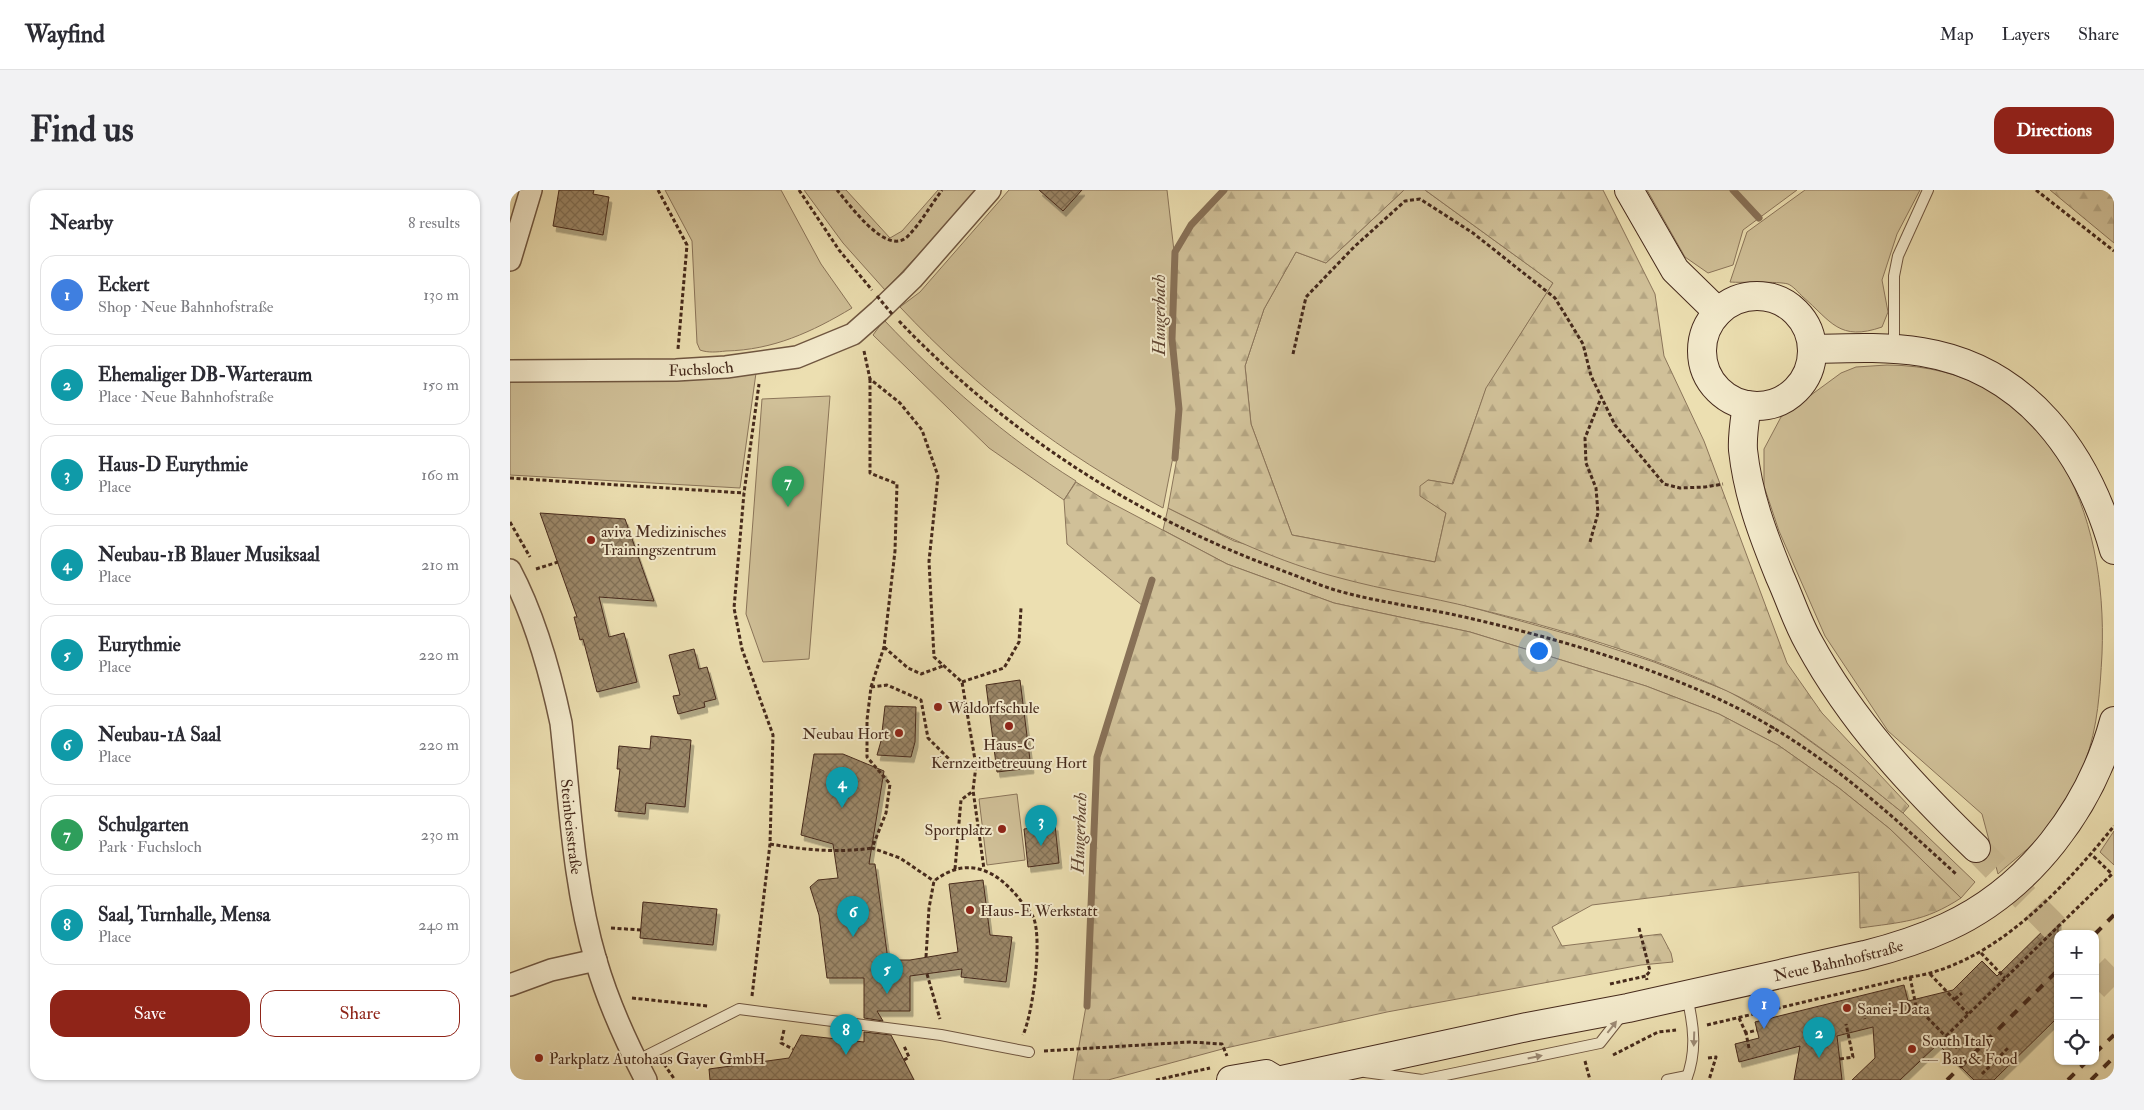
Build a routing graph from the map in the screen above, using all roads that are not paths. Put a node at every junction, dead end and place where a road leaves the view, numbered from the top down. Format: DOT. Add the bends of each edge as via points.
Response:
graph roads {
  1 [pos="531,190"];
  2 [pos="990,190"];
  3 [pos="1629,190"];
  4 [pos="1928,190"];
  5 [pos="510,260"];
  6 [pos="1718,312"];
  7 [pos="1812,349"];
  8 [pos="1894,349"];
  9 [pos="510,371"];
  10 [pos="1747,405"];
  11 [pos="2114,550"];
  12 [pos="510,570"];
  13 [pos="2114,721"];
  14 [pos="1976,848"];
  15 [pos="596,960"];
  16 [pos="510,985"];
  17 [pos="1686,994"];
  18 [pos="1028,1052"];
  19 [pos="636,1061"];
  20 [pos="1231,1072"];
  21 [pos="1687,1078"];
  22 [pos="646,1080"];
  23 [pos="1284,1080"];
  24 [pos="1667,1080"];
  1 -- 5 [label="street"];
  2 -- 9 [label="street, Fuchsloch" via="885,306 853,334 797,357 676,370"];
  3 -- 6 [label="main road" via="1675,270"];
  4 -- 8 [label="lane" via="1898,256 1894,286"];
  6 -- 7 [label="main road" via="1741,298 1771,297 1798,314 1807,327"];
  6 -- 10 [label="main road" via="1704,339 1705,368 1721,392"];
  7 -- 8 [label="main road"];
  7 -- 10 [label="main road" via="1806,375 1791,394 1771,404"];
  8 -- 11 [label="main road" via="1922,352 1966,364 1998,380 2026,400 2053,427 2082,469 2101,510"];
  10 -- 14 [label="main road" via="1743,449 1758,525 1808,642 1839,693 1875,742 1923,797"];
  12 -- 15 [label="street, Steinbeisstraße" via="530,613 556,700 578,878"];
  13 -- 17 [label="main road, Neue Bahnhofstraße" via="2106,752 2062,830 2026,872 1971,914 1897,946"];
  15 -- 16 [label="street" via="551,970"];
  15 -- 19 [label="street, Steinbeisstraße" via="609,1000"];
  17 -- 21 [label="lane, one-way" via="1694,1028 1693,1061"];
  17 -- 23 [label="main road, Neue Bahnhofstraße"];
  18 -- 19 [label="lane" via="941,1035 739,1009"];
  19 -- 22 [label="street, Steinbeisstraße"];
  20 -- 23 [label="main road, Neue Bahnhofstraße" via="1266,1074"];
  21 -- 24 [label="lane"];
}
